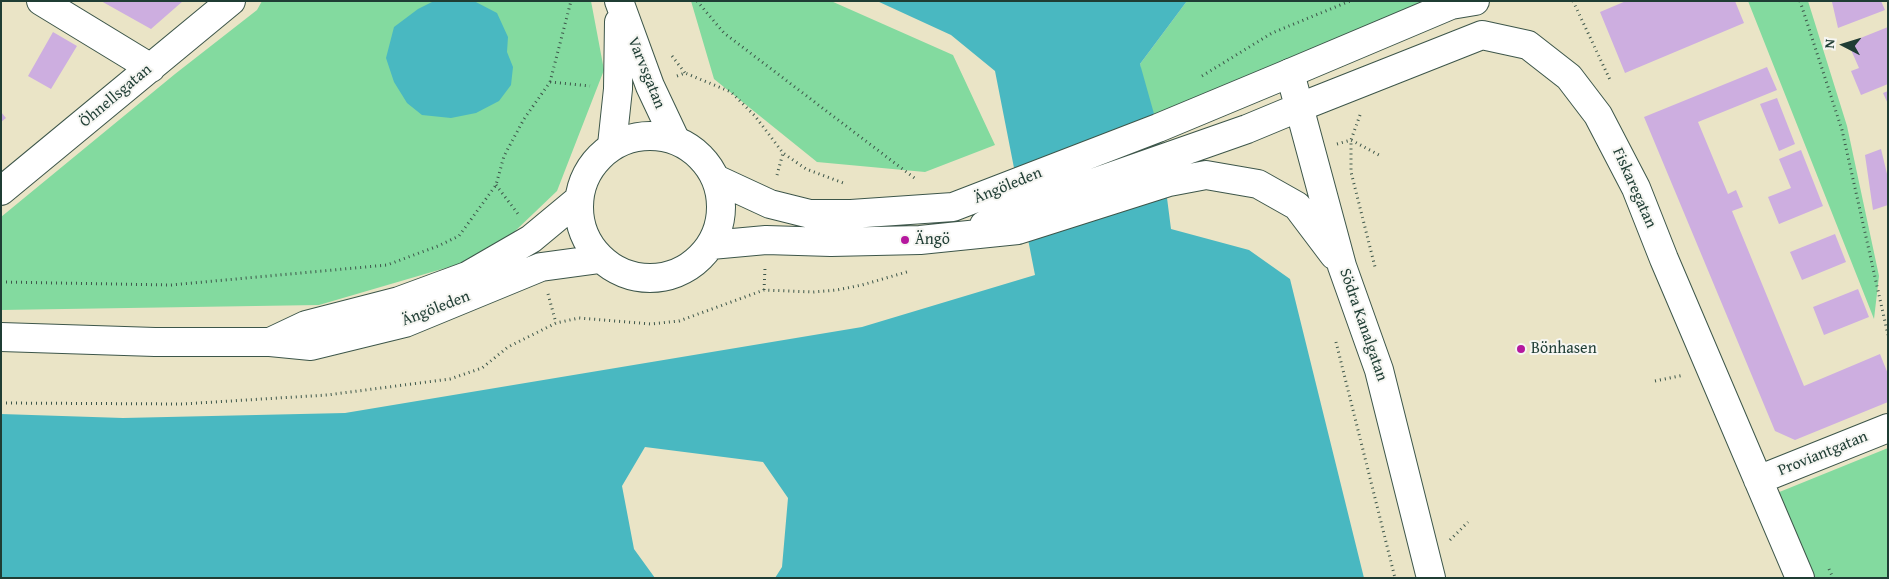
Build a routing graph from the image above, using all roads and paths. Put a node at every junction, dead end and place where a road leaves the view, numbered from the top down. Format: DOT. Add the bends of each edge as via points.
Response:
graph roads {
  1 [pos="41,1"];
  2 [pos="231,1"];
  3 [pos="571,1"];
  4 [pos="697,1"];
  5 [pos="1350,1"];
  6 [pos="1475,1"];
  7 [pos="1800,1"];
  8 [pos="619,3"];
  9 [pos="151,68"];
  10 [pos="1290,73"];
  11 [pos="1196,80"];
  12 [pos="550,82"];
  13 [pos="650,86"];
  14 [pos="618,89"];
  15 [pos="1300,107"];
  16 [pos="1362,112"];
  17 [pos="675,139"];
  18 [pos="1351,140"];
  19 [pos="612,145"];
  20 [pos="1379,155"];
  21 [pos="1169,169"];
  22 [pos="716,179"];
  23 [pos="912,185"];
  24 [pos="855,187"];
  25 [pos="1,192"];
  26 [pos="578,200"];
  27 [pos="1013,209"];
  28 [pos="711,245"];
  29 [pos="600,259"];
  30 [pos="1342,266"];
  31 [pos="1375,268"];
  32 [pos="916,269"];
  33 [pos="1,282"];
  34 [pos="1888,335"];
  35 [pos="1,337"];
  36 [pos="270,342"];
  37 [pos="1336,342"];
  38 [pos="1690,374"];
  39 [pos="1655,381"];
  40 [pos="1,403"];
  41 [pos="1888,428"];
  42 [pos="1758,480"];
  43 [pos="1468,522"];
  44 [pos="1445,545"];
  45 [pos="1395,578"];
  46 [pos="1431,578"];
  47 [pos="1800,578"];
  1 -- 9 [label="street"];
  2 -- 9 [label="street, Öhnellsgatan"];
  3 -- 12 [label="path"];
  4 -- 23 [label="path" via="724,33 922,184"];
  5 -- 11 [label="path" via="1272,33"];
  6 -- 10 [label="street, Ängöleden" via="1451,5"];
  7 -- 34 [label="path" via="1842,130"];
  8 -- 13 [label="street, Varvsgatan"];
  8 -- 14 [label="street, Varvsgatan"];
  9 -- 25 [label="street, Öhnellsgatan"];
  10 -- 15 [label="street, Södra Kanalgatan"];
  10 -- 27 [label="street, Ängöleden" via="1158,128"];
  12 -- 14 [label="path"];
  12 -- 33 [label="path" via="524,118 504,156 496,185 459,236 387,265 171,285"];
  13 -- 17 [label="street, Varvsgatan"];
  13 -- 24 [label="path" via="684,74 732,92 755,116 782,153 806,169"];
  14 -- 19 [label="street, Varvsgatan"];
  15 -- 21 [label="street, Ängöleden" via="1247,129"];
  15 -- 30 [label="street, Södra Kanalgatan"];
  15 -- 42 [label="street, Fiskaregatan" via="1482,35 1528,45 1569,77 1598,114 1636,188"];
  16 -- 18 [label="path"];
  17 -- 19 [label="street" via="643,135"];
  17 -- 22 [label="street" via="701,156"];
  18 -- 20 [label="path"];
  18 -- 31 [label="path" via="1352,172"];
  19 -- 26 [label="street" via="586,173"];
  21 -- 27 [label="street, Ängöleden"];
  21 -- 30 [label="street, Ängöleden" via="1258,184 1297,206"];
  22 -- 27 [label="street, Ängöleden" via="770,204 810,214"];
  22 -- 28 [label="street" via="721,213"];
  26 -- 29 [label="street" via="582,232"];
  26 -- 36 [label="street, Ängöleden" via="531,239 467,276 399,301 306,325"];
  27 -- 28 [label="street, Ängöleden" via="962,234 920,240 766,240"];
  28 -- 29 [label="street" via="688,268 658,279 627,276"];
  29 -- 36 [label="street, Ängöleden" via="541,267 395,325 311,346"];
  30 -- 46 [label="street, Södra Kanalgatan" via="1379,370"];
  32 -- 40 [label="path" via="837,290 764,290 678,322 651,324 579,318 556,323 508,346 482,368 450,379 327,395 182,404"];
  35 -- 36 [label="street, Ängöleden"];
  37 -- 45 [label="path"];
  38 -- 39 [label="path"];
  41 -- 42 [label="street, Proviantgatan"];
  42 -- 47 [label="street, Fiskaregatan"];
  43 -- 44 [label="path"];
}
